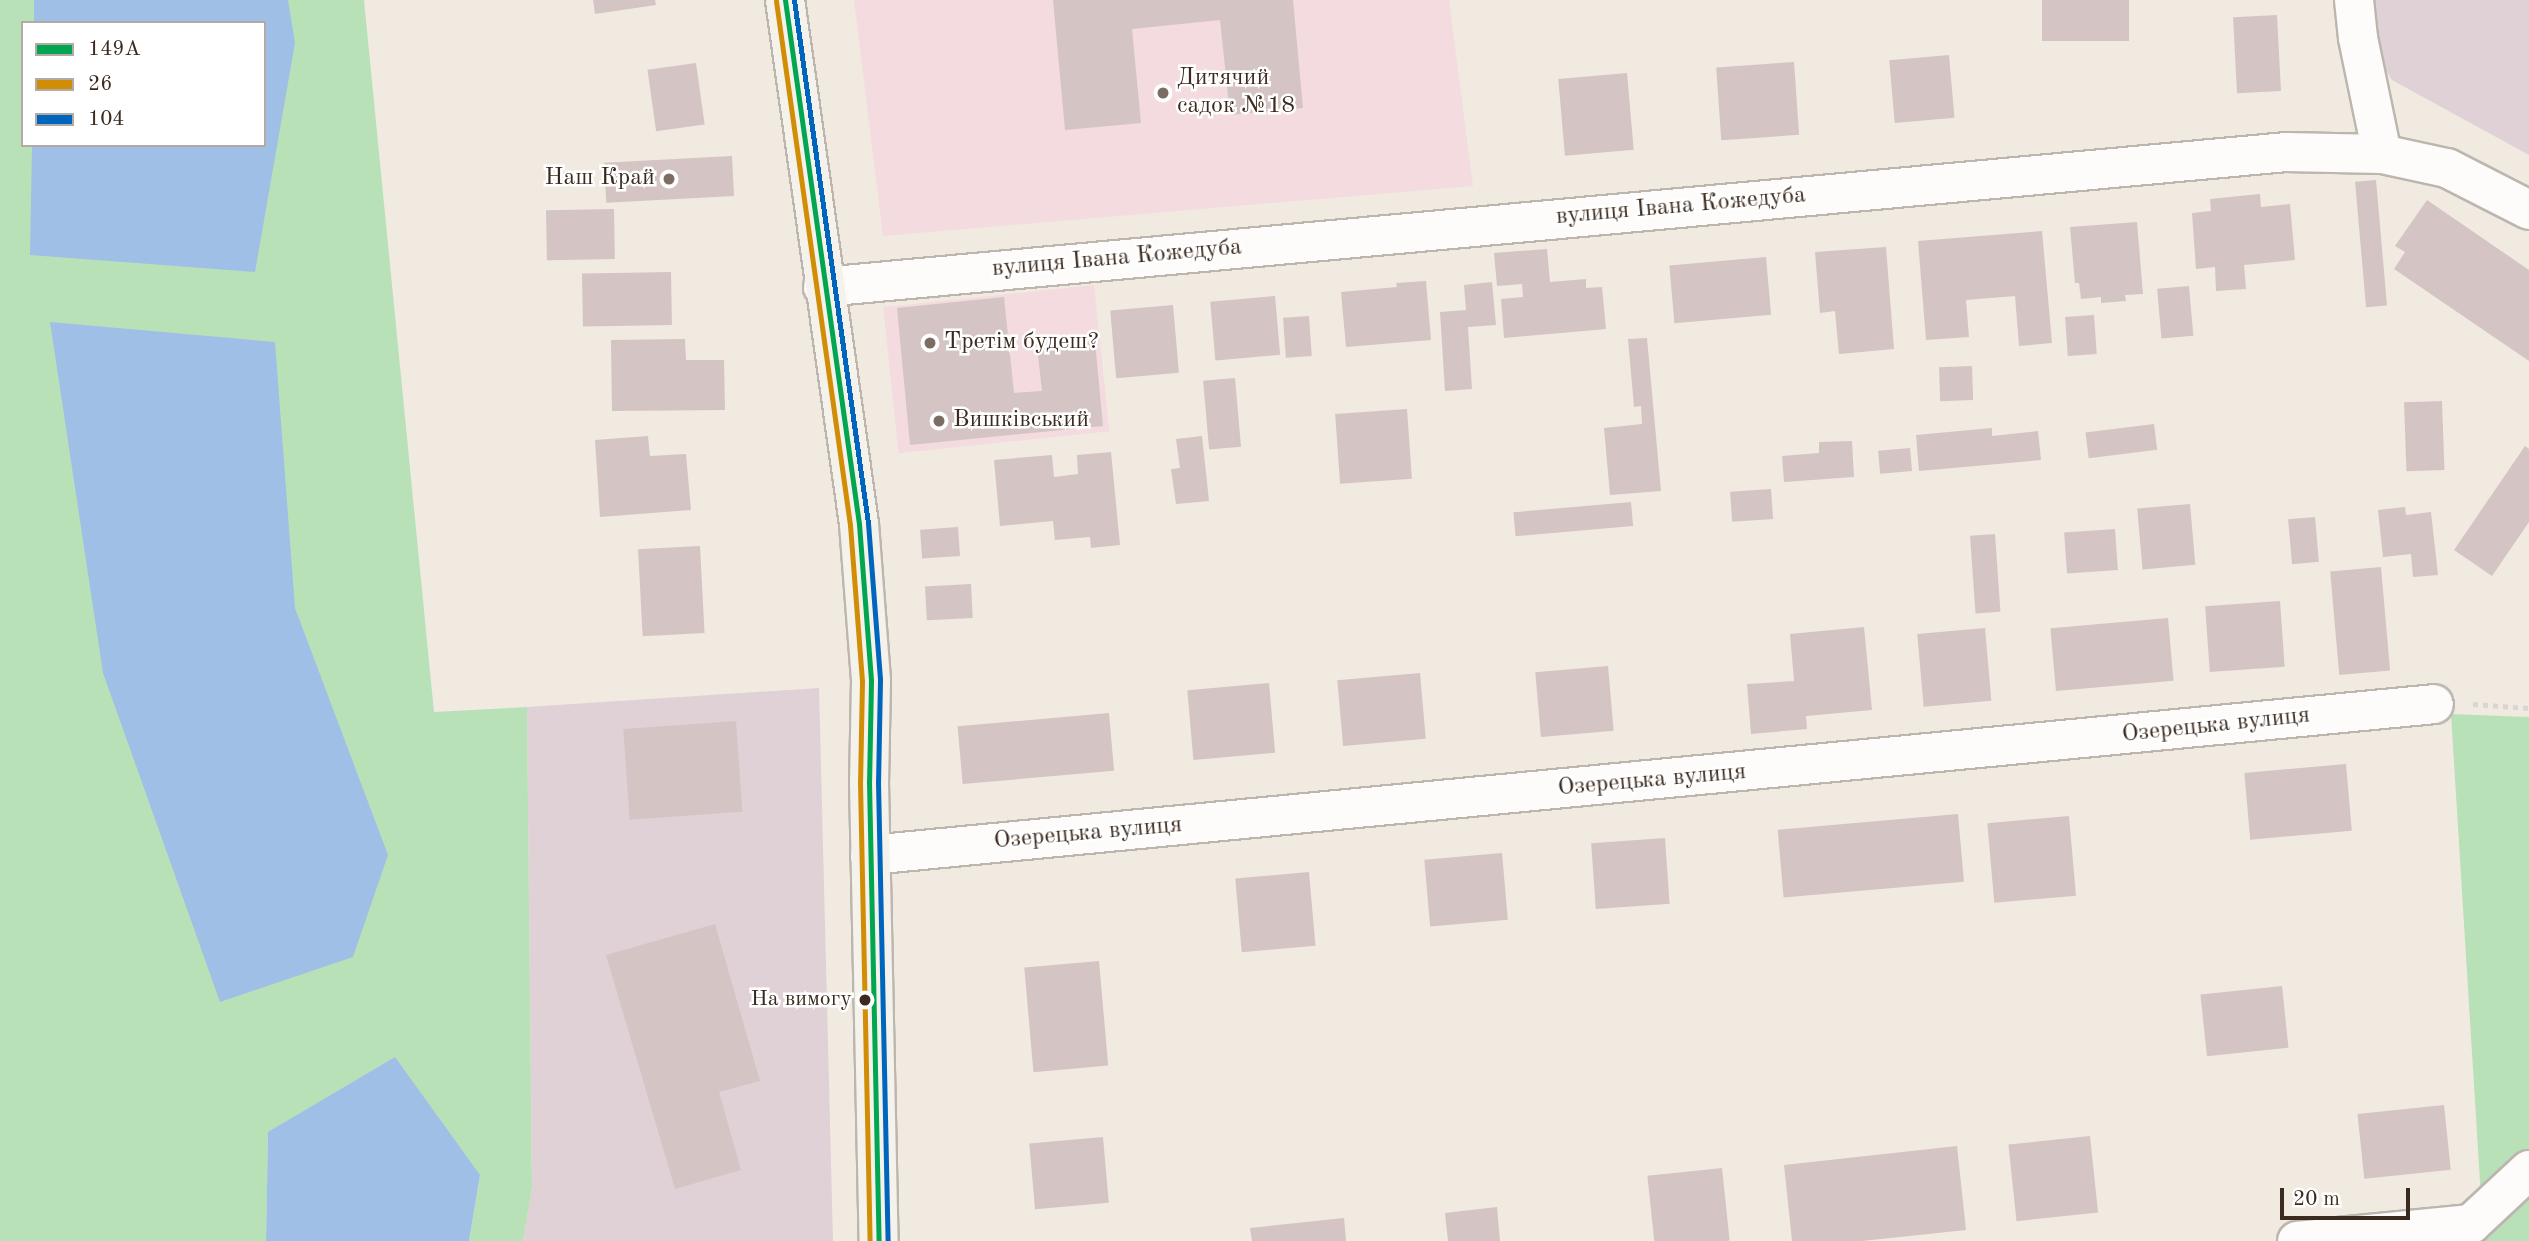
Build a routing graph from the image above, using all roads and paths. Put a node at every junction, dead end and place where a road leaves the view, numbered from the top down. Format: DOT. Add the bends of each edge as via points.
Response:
graph roads {
  1 [pos="785,0"];
  2 [pos="2354,0"];
  3 [pos="2382,154"];
  4 [pos="2529,210"];
  5 [pos="823,287"];
  6 [pos="2434,704"];
  7 [pos="2529,708"];
  8 [pos="870,855"];
  9 [pos="2529,1170"];
  10 [pos="880,1241"];
  11 [pos="2297,1241"];
  1 -- 5 [label="street"];
  2 -- 3 [label="street"];
  3 -- 4 [label="street, вулиця Івана Кожедуба" via="2448,168"];
  3 -- 5 [label="street, вулиця Івана Кожедуба" via="2286,152"];
  5 -- 8 [label="street" via="859,524 871,681"];
  6 -- 7 [label="path"];
  6 -- 8 [label="street, Озерецька вулиця"];
  8 -- 10 [label="street"];
  9 -- 11 [label="street" via="2471,1224"];
}
